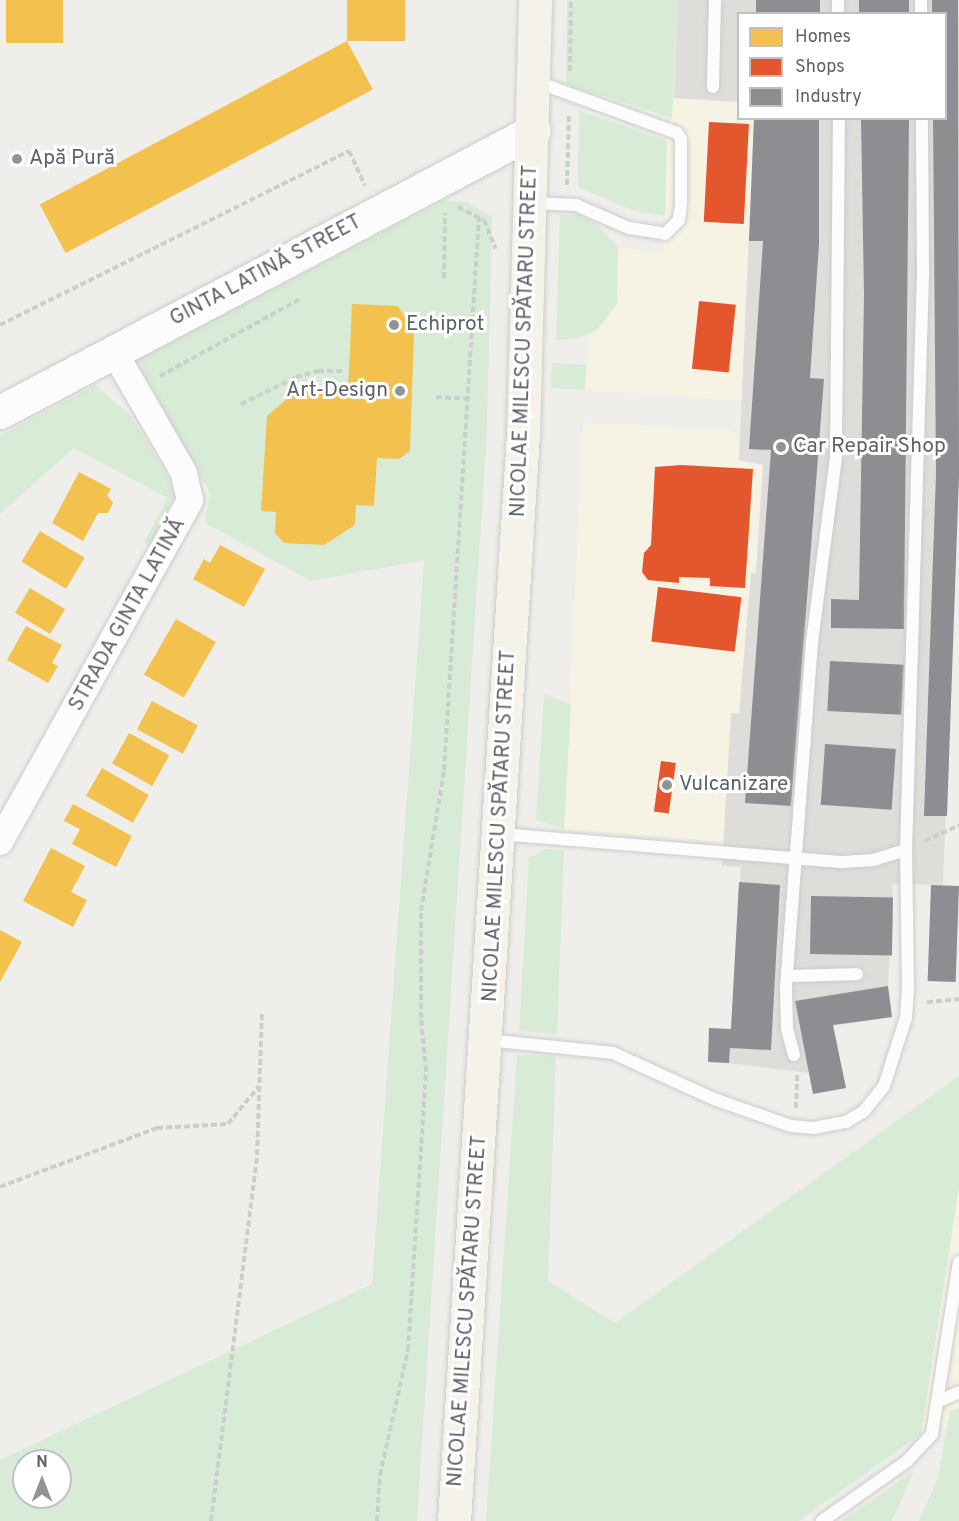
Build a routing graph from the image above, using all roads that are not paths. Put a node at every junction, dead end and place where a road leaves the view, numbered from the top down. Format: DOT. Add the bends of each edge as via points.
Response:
graph roads {
  1 [pos="535,0"];
  2 [pos="715,0"];
  3 [pos="533,81"];
  4 [pos="713,87"];
  5 [pos="839,120"];
  6 [pos="922,120"];
  7 [pos="532,131"];
  8 [pos="531,203"];
  9 [pos="114,352"];
  10 [pos="0,412"];
  11 [pos="500,834"];
  12 [pos="0,842"];
  13 [pos="906,850"];
  14 [pos="797,860"];
  15 [pos="857,974"];
  16 [pos="787,976"];
  17 [pos="487,1040"];
  18 [pos="794,1055"];
  19 [pos="959,1262"];
  20 [pos="959,1392"];
  21 [pos="937,1402"];
  22 [pos="454,1521"];
  23 [pos="822,1521"];
  1 -- 3 [label="main road, NICOLAE MILESCU SPĂTARU STREET"];
  2 -- 4 [label="lane"];
  3 -- 7 [label="main road, NICOLAE MILESCU SPĂTARU STREET"];
  3 -- 8 [label="lane" via="677,133 681,139 681,203 679,220 664,234 629,228 576,205"];
  5 -- 14 [label="lane" via="836,456 812,642"];
  6 -- 13 [label="lane" via="923,275"];
  7 -- 8 [label="main road, NICOLAE MILESCU SPĂTARU STREET"];
  7 -- 9 [label="street, GINTA LATINĂ STREET"];
  8 -- 11 [label="main road, NICOLAE MILESCU SPĂTARU STREET" via="523,434"];
  9 -- 10 [label="street, GINTA LATINĂ STREET"];
  9 -- 12 [label="street, STRADA GINTA LATINĂ" via="189,485 186,513"];
  11 -- 14 [label="lane"];
  11 -- 17 [label="main road, NICOLAE MILESCU SPĂTARU STREET"];
  13 -- 14 [label="lane" via="873,860"];
  13 -- 17 [label="lane" via="907,1004 898,1051 875,1099 846,1122 814,1128 792,1126 714,1099 613,1053"];
  14 -- 16 [label="lane"];
  15 -- 16 [label="lane"];
  16 -- 18 [label="lane" via="786,1021"];
  17 -- 22 [label="main road, NICOLAE MILESCU SPĂTARU STREET"];
  19 -- 21 [label="lane"];
  20 -- 21 [label="lane"];
  21 -- 23 [label="lane" via="932,1434 921,1450"];
}
